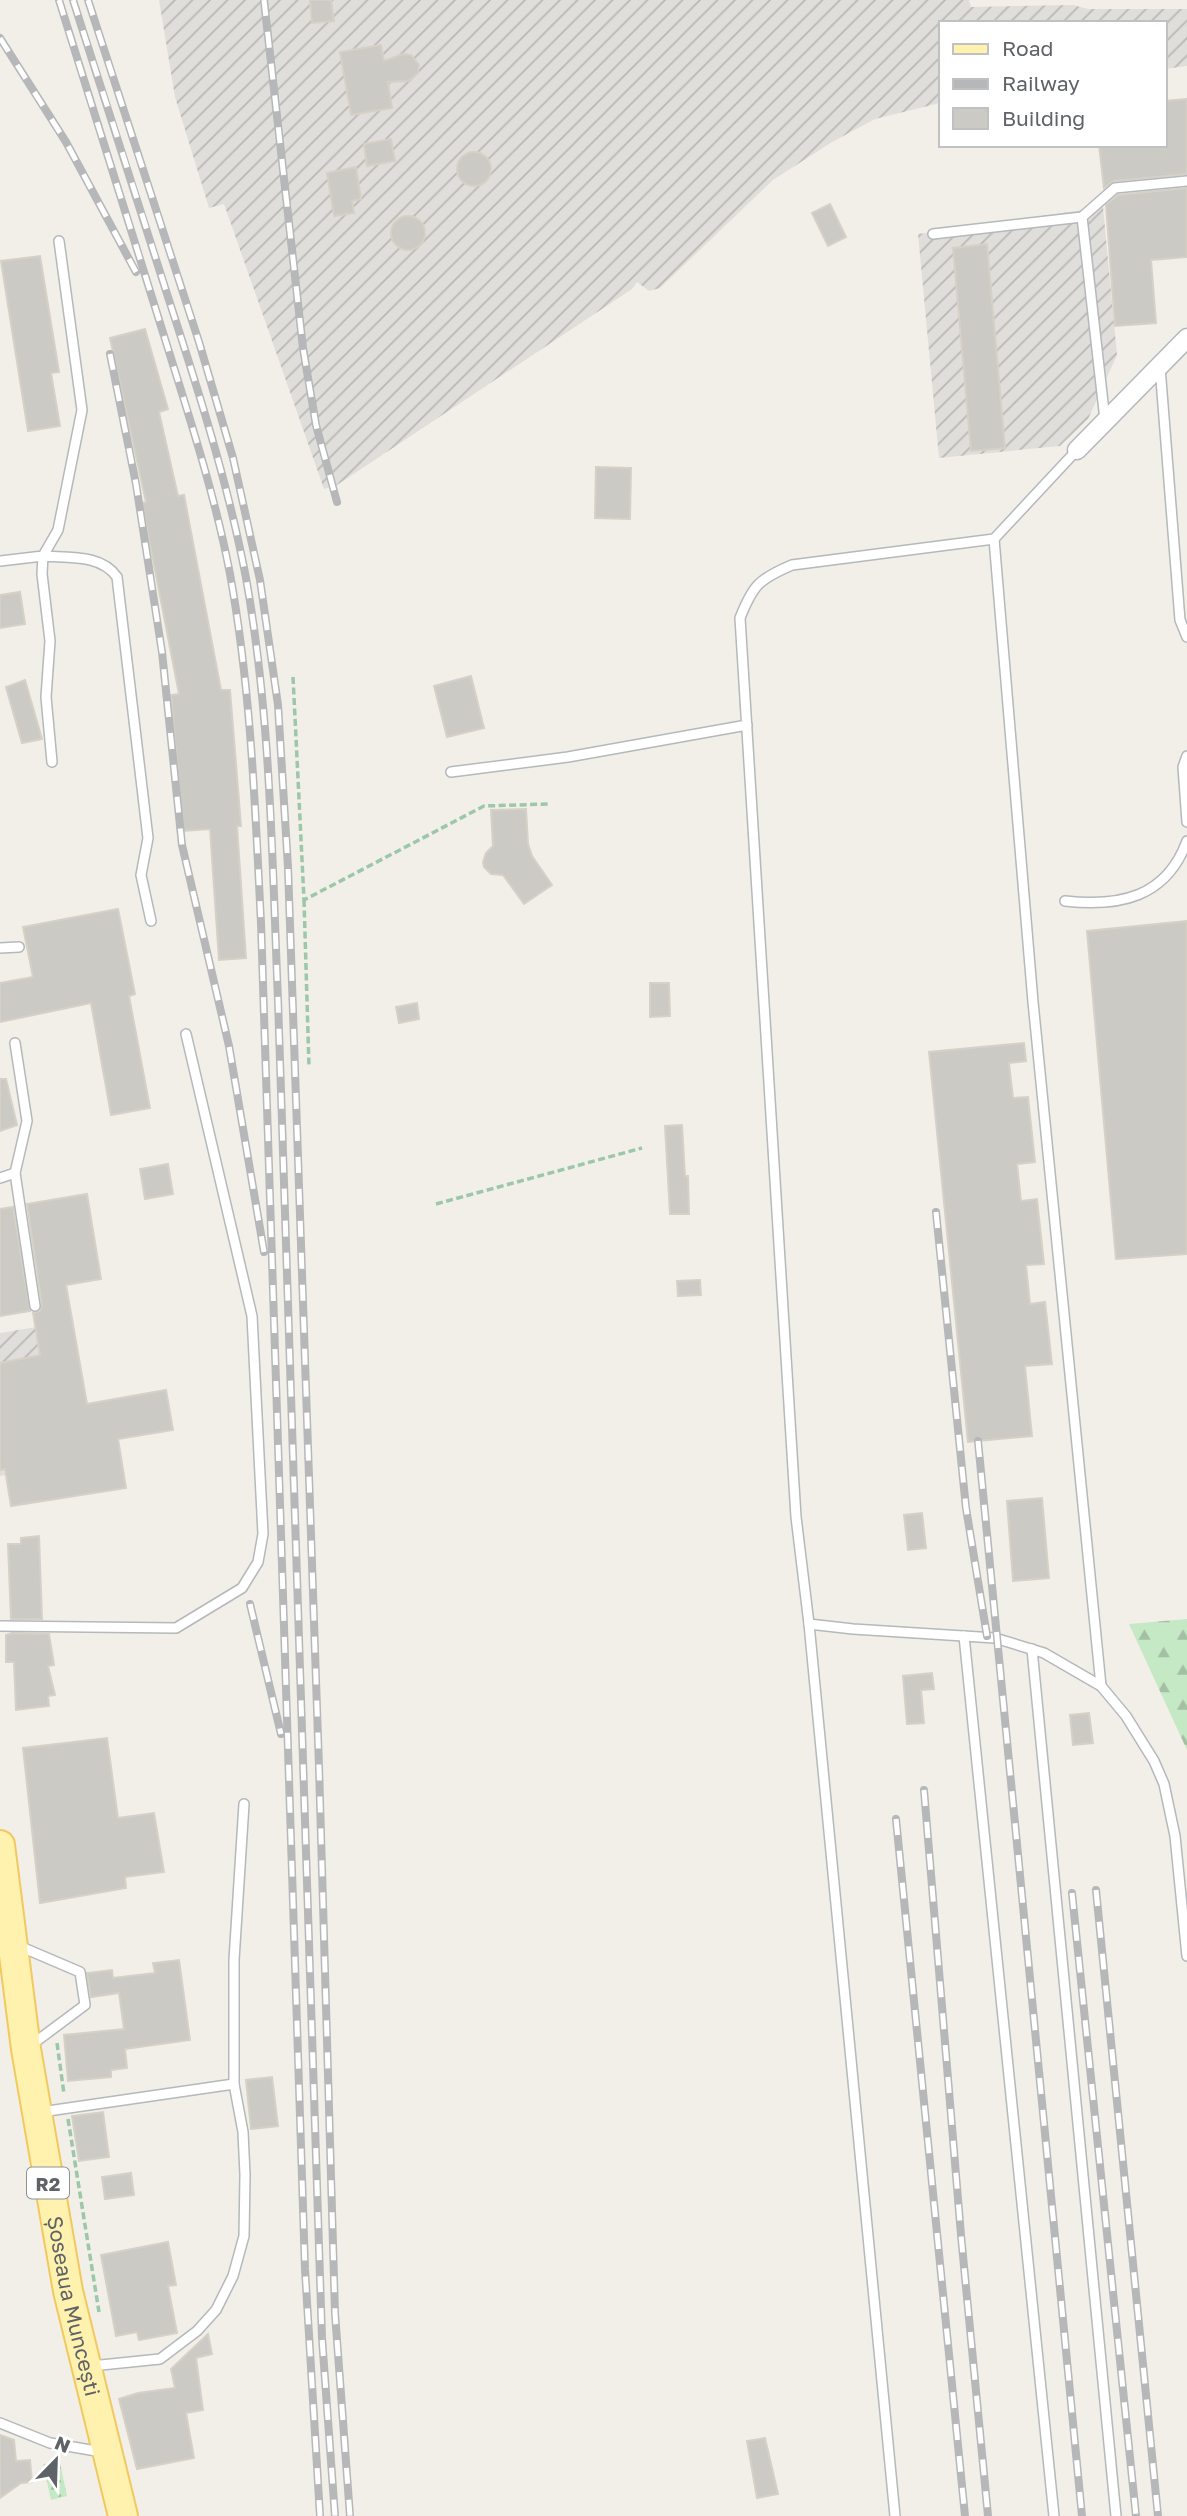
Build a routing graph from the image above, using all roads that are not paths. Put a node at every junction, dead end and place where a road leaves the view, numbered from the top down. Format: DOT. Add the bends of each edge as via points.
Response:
graph roads {
  1 [pos="1187,181"];
  2 [pos="1082,216"];
  3 [pos="933,234"];
  4 [pos="59,241"];
  5 [pos="1187,338"];
  6 [pos="1160,366"];
  7 [pos="1105,420"];
  8 [pos="1077,450"];
  9 [pos="995,539"];
  10 [pos="43,556"];
  11 [pos="0,561"];
  12 [pos="1187,636"];
  13 [pos="747,725"];
  14 [pos="1187,756"];
  15 [pos="52,762"];
  16 [pos="451,772"];
  17 [pos="1187,822"];
  18 [pos="1187,841"];
  19 [pos="1065,901"];
  20 [pos="151,921"];
  21 [pos="19,947"];
  22 [pos="0,948"];
  23 [pos="187,1034"];
  24 [pos="15,1043"];
  25 [pos="15,1173"];
  26 [pos="0,1178"];
  27 [pos="35,1306"];
  28 [pos="809,1624"];
  29 [pos="0,1626"];
  30 [pos="964,1636"];
  31 [pos="1032,1649"];
  32 [pos="1101,1686"];
  33 [pos="244,1804"];
  34 [pos="0,1845"];
  35 [pos="7,1931"];
  36 [pos="1187,1956"];
  37 [pos="26,2049"];
  38 [pos="234,2084"];
  39 [pos="36,2112"];
  40 [pos="86,2366"];
  41 [pos="0,2423"];
  42 [pos="107,2453"];
  43 [pos="123,2516"];
  44 [pos="895,2516"];
  45 [pos="1054,2516"];
  46 [pos="1116,2516"];
  1 -- 2 [label="lane" via="1115,188"];
  2 -- 3 [label="lane"];
  2 -- 7 [label="lane"];
  4 -- 10 [label="lane" via="82,410 58,530"];
  5 -- 6 [label="street"];
  6 -- 7 [label="street"];
  6 -- 12 [label="lane" via="1180,620"];
  7 -- 8 [label="street"];
  8 -- 9 [label="lane"];
  9 -- 13 [label="lane" via="792,565 769,575 750,592 740,618"];
  9 -- 32 [label="lane" via="1033,1002"];
  10 -- 11 [label="lane"];
  10 -- 15 [label="lane"];
  10 -- 20 [label="lane" via="97,561 109,566 117,577 148,838 141,875"];
  13 -- 16 [label="lane" via="568,757"];
  13 -- 28 [label="lane" via="796,1517"];
  14 -- 17 [label="lane" via="1183,767"];
  18 -- 19 [label="lane" via="1167,873 1141,895 1088,904"];
  21 -- 22 [label="lane"];
  23 -- 29 [label="lane" via="252,1316 263,1534 258,1562 242,1588 176,1629"];
  24 -- 25 [label="lane" via="27,1121"];
  25 -- 26 [label="lane"];
  25 -- 27 [label="lane"];
  28 -- 30 [label="lane"];
  28 -- 44 [label="lane"];
  30 -- 31 [label="lane" via="995,1638"];
  30 -- 45 [label="lane"];
  31 -- 32 [label="lane"];
  31 -- 46 [label="lane"];
  32 -- 36 [label="lane" via="1133,1727 1164,1784"];
  33 -- 38 [label="lane" via="233,1960"];
  34 -- 35 [label="main road, Șoseaua Muncești / R2"];
  35 -- 37 [label="main road, Șoseaua Muncești / R2"];
  35 -- 37 [label="lane" via="80,1972 85,2005"];
  37 -- 39 [label="main road, Șoseaua Muncești / R2"];
  38 -- 39 [label="lane"];
  38 -- 40 [label="lane" via="246,2175 244,2236 233,2276 216,2310 197,2331 160,2358"];
  39 -- 40 [label="main road, Șoseaua Muncești / R2"];
  40 -- 42 [label="main road, Șoseaua Muncești / R2"];
  41 -- 42 [label="lane" via="50,2443"];
  42 -- 43 [label="main road, Șoseaua Muncești / R2"];
}
